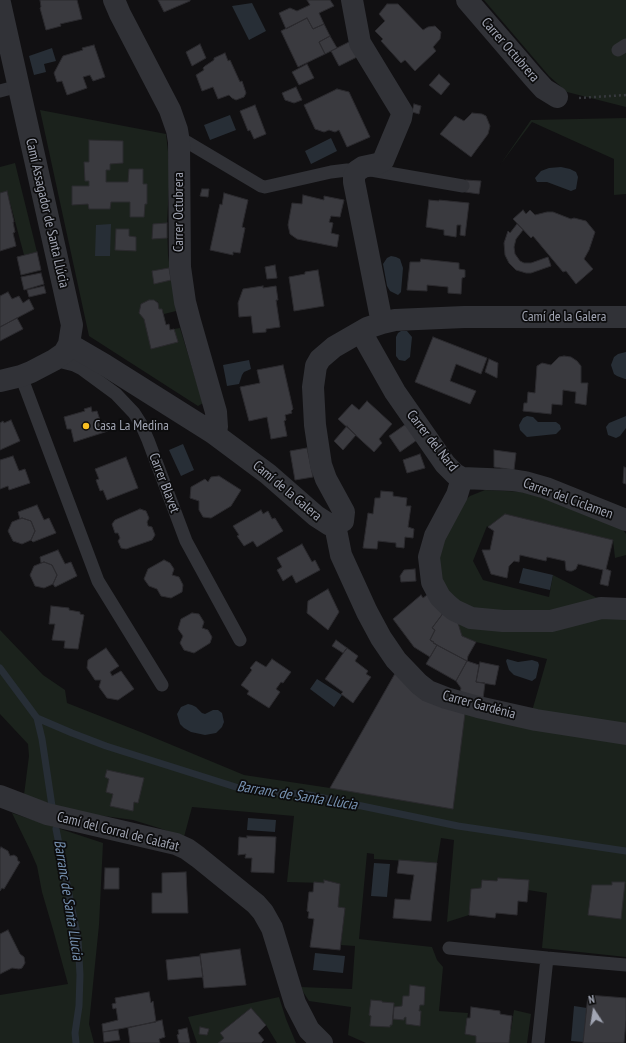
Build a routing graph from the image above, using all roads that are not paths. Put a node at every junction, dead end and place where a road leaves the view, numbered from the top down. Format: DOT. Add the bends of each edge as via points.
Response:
graph roads {
  1 [pos="114,0"];
  2 [pos="352,0"];
  3 [pos="467,0"];
  4 [pos="0,3"];
  5 [pos="10,88"];
  6 [pos="557,97"];
  7 [pos="179,142"];
  8 [pos="357,171"];
  9 [pos="463,186"];
  10 [pos="626,317"];
  11 [pos="382,323"];
  12 [pos="361,332"];
  13 [pos="69,344"];
  14 [pos="54,360"];
  15 [pos="21,376"];
  16 [pos="0,381"];
  17 [pos="213,433"];
  18 [pos="462,478"];
  19 [pos="626,520"];
  20 [pos="335,525"];
  21 [pos="626,609"];
  22 [pos="240,640"];
  23 [pos="162,685"];
  24 [pos="626,734"];
  25 [pos="0,796"];
  26 [pos="449,948"];
  27 [pos="547,958"];
  28 [pos="626,965"];
  29 [pos="322,1043"];
  30 [pos="538,1043"];
  1 -- 7 [label="street, Carrer Octubrera" via="170,110"];
  2 -- 8 [label="street" via="360,43 402,112 383,161"];
  3 -- 6 [label="street, Carrer Octubrera" via="544,89"];
  4 -- 5 [label="street, Camí Assagador de Santa Llúcia"];
  5 -- 13 [label="street, Camí Assagador de Santa Llúcia" via="69,310 72,325"];
  7 -- 8 [label="lane" via="187,142 265,187 331,172"];
  7 -- 17 [label="street, Carrer Octubrera" via="180,267 185,302 216,412 216,427"];
  8 -- 9 [label="lane" via="371,170"];
  8 -- 11 [label="street" via="354,182"];
  10 -- 11 [label="street, Camí de la Galera" via="450,317"];
  11 -- 12 [label="street, Camí de la Galera"];
  12 -- 18 [label="street, Carrer del Nard" via="395,392 445,464"];
  12 -- 20 [label="street, Camí de la Galera" via="326,354 316,366 314,376 318,455 326,479 344,512 343,521"];
  13 -- 14 [label="street" via="64,353"];
  13 -- 17 [label="street, Camí de la Galera"];
  14 -- 15 [label="street"];
  14 -- 22 [label="lane, Carrer Blavet" via="82,369 116,394 134,413 148,440 186,541"];
  15 -- 16 [label="street"];
  15 -- 23 [label="lane" via="98,581"];
  17 -- 20 [label="street, Camí de la Galera" via="268,474 324,522"];
  18 -- 19 [label="street, Carrer del Ciclamen" via="525,482 563,494"];
  18 -- 21 [label="street, Carrer del Nard" via="457,494 435,536 429,557 432,582 440,596 454,610 471,618 551,621 601,608"];
  20 -- 24 [label="street, Carrer Gardénia" via="341,555 381,638 403,668 428,691 478,707 536,720"];
  25 -- 29 [label="street, Camí del Corral de Calafat" via="47,814 176,844 198,857 263,912 272,928 295,1003 309,1030"];
  26 -- 27 [label="lane"];
  27 -- 28 [label="lane"];
  27 -- 30 [label="lane"];
}
